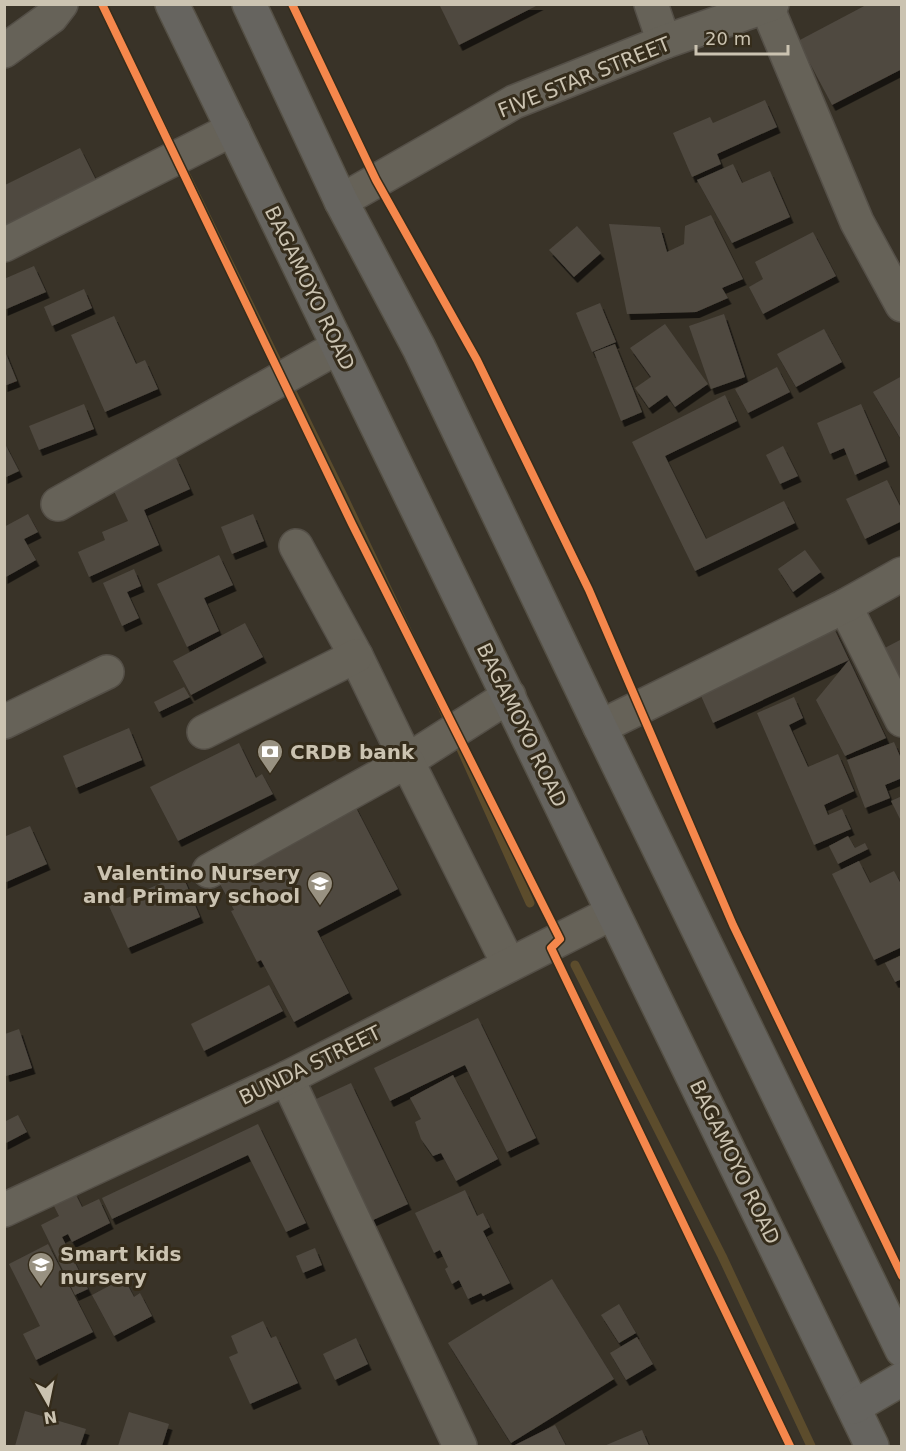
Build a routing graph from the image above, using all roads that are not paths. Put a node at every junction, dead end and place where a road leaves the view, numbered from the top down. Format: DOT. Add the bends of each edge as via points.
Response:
graph roads {
  1 [pos="61,4"];
  2 [pos="171,4"];
  3 [pos="249,4"];
  4 [pos="651,4"];
  5 [pos="769,6"];
  6 [pos="664,42"];
  7 [pos="4,51"];
  8 [pos="233,129"];
  9 [pos="341,201"];
  10 [pos="4,245"];
  11 [pos="902,305"];
  12 [pos="338,346"];
  13 [pos="58,504"];
  14 [pos="296,546"];
  15 [pos="902,574"];
  16 [pos="845,606"];
  17 [pos="356,656"];
  18 [pos="107,672"];
  19 [pos="509,696"];
  20 [pos="902,720"];
  21 [pos="4,722"];
  22 [pos="600,727"];
  23 [pos="204,732"];
  24 [pos="408,761"];
  25 [pos="209,871"];
  26 [pos="612,913"];
  27 [pos="508,965"];
  28 [pos="287,1078"];
  29 [pos="4,1210"];
  30 [pos="902,1350"];
  31 [pos="902,1379"];
  32 [pos="854,1407"];
  33 [pos="460,1446"];
  34 [pos="872,1446"];
  1 -- 7 [label="street" via="51,17"];
  2 -- 8 [label="highway, BAGAMOYO ROAD"];
  3 -- 9 [label="highway"];
  4 -- 6 [label="street"];
  5 -- 6 [label="street, FIVE STAR STREET"];
  5 -- 11 [label="street" via="856,222"];
  6 -- 9 [label="street, FIVE STAR STREET" via="514,102"];
  8 -- 10 [label="street"];
  8 -- 12 [label="highway, BAGAMOYO ROAD"];
  9 -- 22 [label="highway" via="419,348"];
  12 -- 13 [label="street"];
  12 -- 19 [label="highway, BAGAMOYO ROAD"];
  14 -- 17 [label="street"];
  15 -- 16 [label="street"];
  16 -- 20 [label="street"];
  16 -- 22 [label="street"];
  17 -- 23 [label="street"];
  17 -- 24 [label="street"];
  18 -- 21 [label="street"];
  19 -- 24 [label="street"];
  19 -- 26 [label="highway, BAGAMOYO ROAD"];
  22 -- 30 [label="highway"];
  24 -- 25 [label="street"];
  24 -- 27 [label="street"];
  26 -- 27 [label="street, BUNDA STREET"];
  26 -- 32 [label="highway, BAGAMOYO ROAD"];
  27 -- 28 [label="street, BUNDA STREET"];
  28 -- 29 [label="street, BUNDA STREET"];
  28 -- 33 [label="street"];
  31 -- 32 [label="highway"];
  32 -- 34 [label="highway, BAGAMOYO ROAD"];
}
